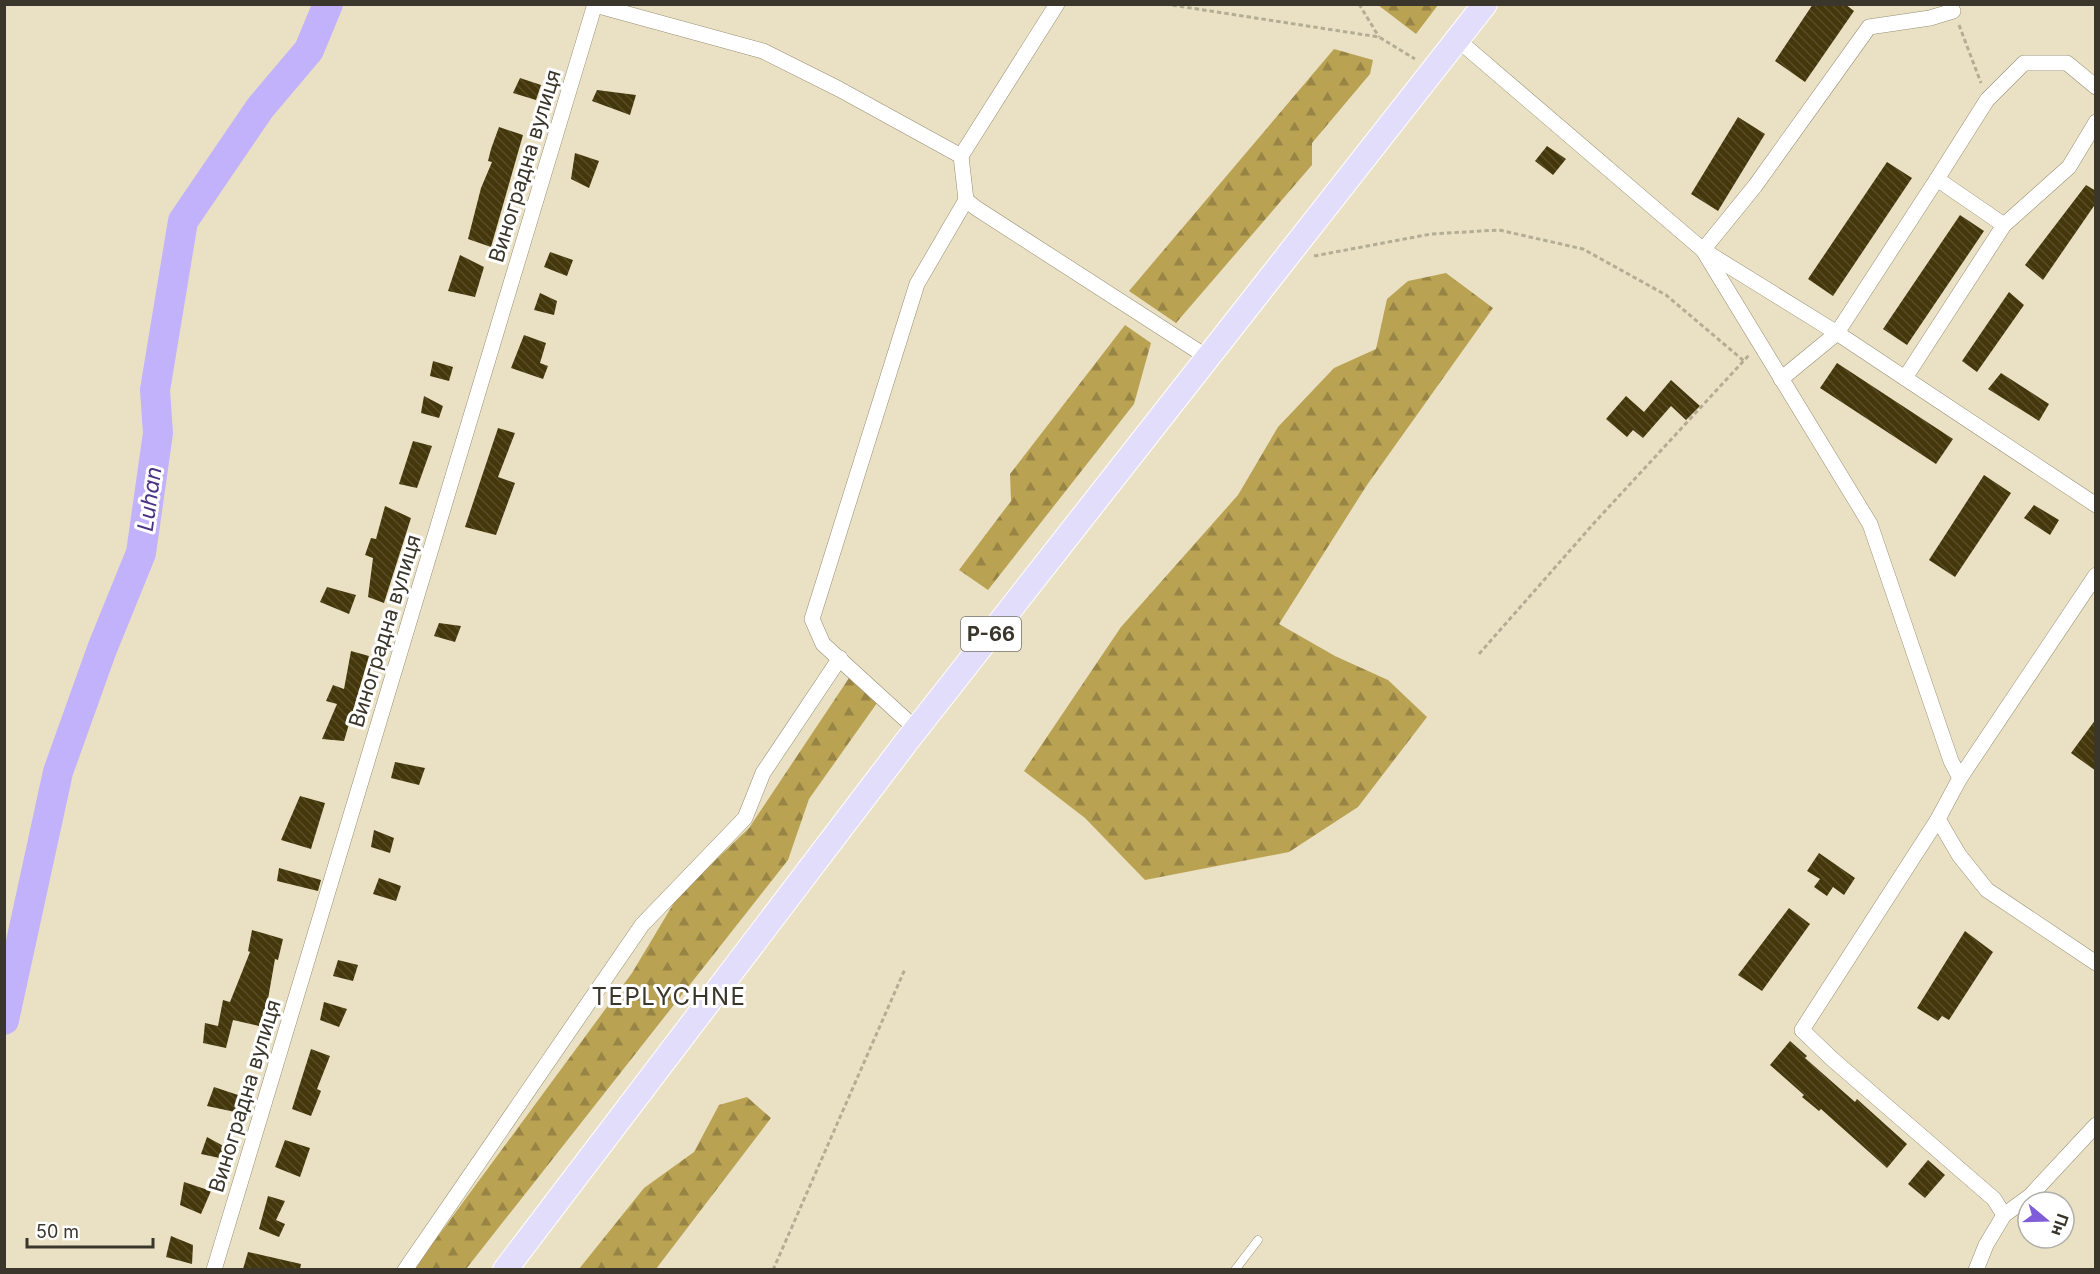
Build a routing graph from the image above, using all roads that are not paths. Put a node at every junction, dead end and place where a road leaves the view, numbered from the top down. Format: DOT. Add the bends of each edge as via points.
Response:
graph roads {
  1 [pos="1057,4"];
  2 [pos="1485,4"];
  3 [pos="595,5"];
  4 [pos="1953,11"];
  5 [pos="1458,40"];
  6 [pos="2096,87"];
  7 [pos="2096,122"];
  8 [pos="961,156"];
  9 [pos="1936,178"];
  10 [pos="966,200"];
  11 [pos="2004,225"];
  12 [pos="1703,250"];
  13 [pos="1837,333"];
  14 [pos="1208,357"];
  15 [pos="1905,378"];
  16 [pos="1781,379"];
  17 [pos="2096,505"];
  18 [pos="2096,575"];
  19 [pos="840,658"];
  20 [pos="916,729"];
  21 [pos="1960,778"];
  22 [pos="1938,819"];
  23 [pos="2096,963"];
  24 [pos="2096,1125"];
  25 [pos="2004,1215"];
  26 [pos="1258,1240"];
  27 [pos="214,1269"];
  28 [pos="405,1269"];
  29 [pos="504,1269"];
  30 [pos="1235,1269"];
  31 [pos="1978,1269"];
  1 -- 8 [label="street"];
  2 -- 5 [label="main road, Р-66"];
  3 -- 8 [label="street" via="763,51"];
  3 -- 27 [label="street, Виноградна вулиця"];
  4 -- 12 [label="street" via="1869,27 1755,186"];
  5 -- 12 [label="street"];
  5 -- 14 [label="main road, Р-66"];
  6 -- 9 [label="street" via="2067,63 2025,63 1987,100"];
  7 -- 11 [label="street" via="2069,167"];
  8 -- 10 [label="street"];
  9 -- 11 [label="street"];
  9 -- 13 [label="street"];
  10 -- 14 [label="street"];
  10 -- 19 [label="street" via="917,284 812,619 823,644"];
  11 -- 15 [label="street"];
  12 -- 13 [label="street"];
  12 -- 16 [label="street"];
  13 -- 15 [label="street"];
  13 -- 16 [label="street"];
  14 -- 20 [label="main road, Р-66"];
  15 -- 17 [label="street"];
  16 -- 21 [label="street" via="1870,524"];
  18 -- 21 [label="street"];
  19 -- 20 [label="street"];
  19 -- 28 [label="street" via="763,773 745,818 642,925"];
  20 -- 29 [label="main road, Р-66"];
  21 -- 22 [label="street"];
  22 -- 23 [label="street" via="1959,855 1987,890"];
  22 -- 25 [label="street" via="1802,1030 1994,1199"];
  24 -- 25 [label="street" via="2030,1196"];
  25 -- 31 [label="street" via="1986,1245"];
  26 -- 30 [label="lane"];
}
